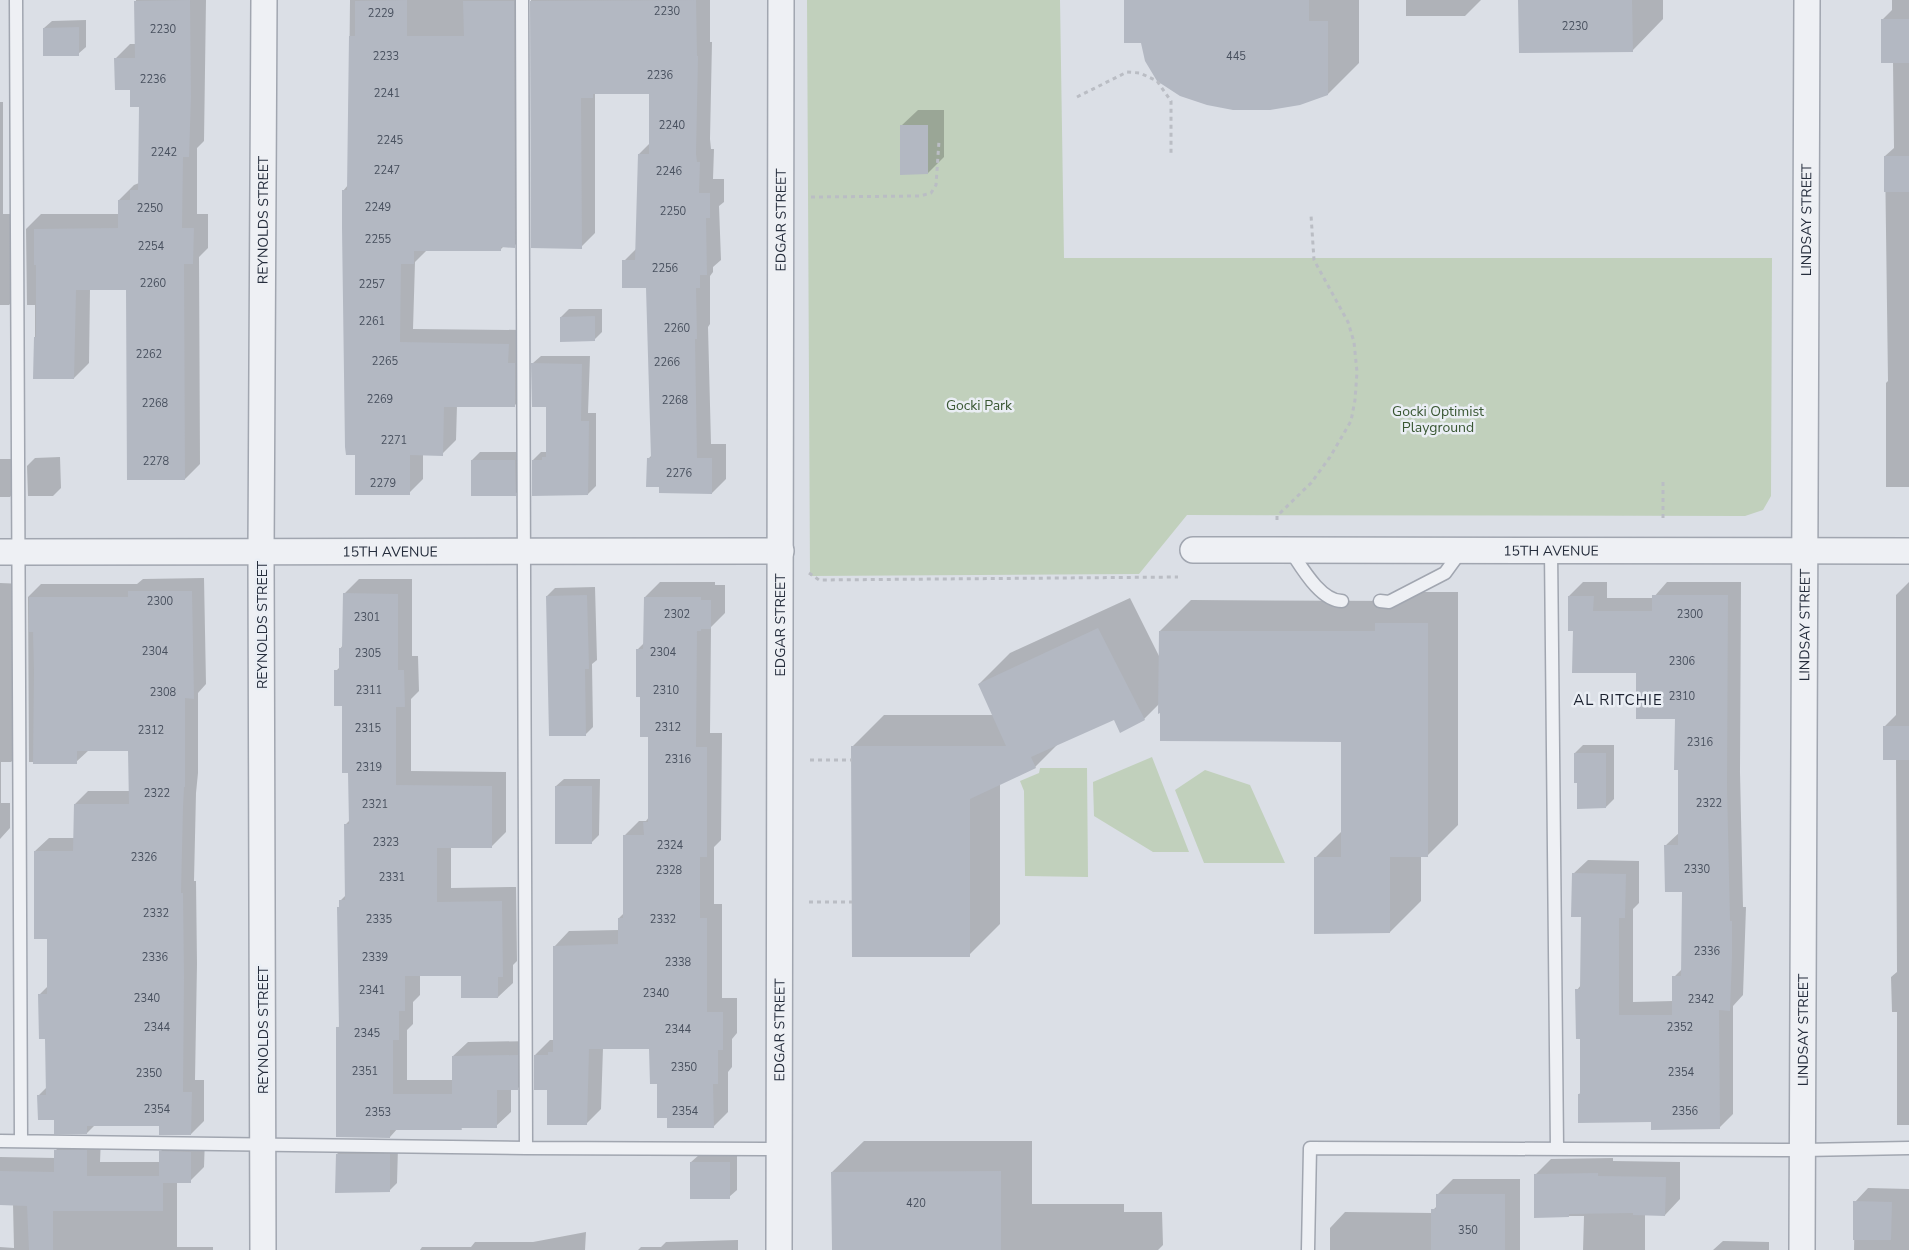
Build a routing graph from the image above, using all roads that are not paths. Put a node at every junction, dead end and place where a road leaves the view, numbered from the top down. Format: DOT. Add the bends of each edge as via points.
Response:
graph roads {
  1 [pos="16,0"];
  2 [pos="264,0"];
  3 [pos="522,0"];
  4 [pos="781,0"];
  5 [pos="1807,0"];
  6 [pos="1193,550"];
  7 [pos="1284,550"];
  8 [pos="1551,550"];
  9 [pos="1805,550"];
  10 [pos="525,551"];
  11 [pos="781,551"];
  12 [pos="1461,551"];
  13 [pos="1909,551"];
  14 [pos="10,552"];
  15 [pos="262,552"];
  16 [pos="1342,601"];
  17 [pos="1380,601"];
  18 [pos="0,1141"];
  19 [pos="21,1141"];
  20 [pos="263,1144"];
  21 [pos="526,1148"];
  22 [pos="1909,1148"];
  23 [pos="780,1149"];
  24 [pos="1557,1149"];
  25 [pos="1803,1150"];
  26 [pos="263,1250"];
  27 [pos="779,1250"];
  28 [pos="1308,1250"];
  29 [pos="1802,1250"];
  1 -- 14 [label="lane"];
  2 -- 15 [label="street, REYNOLDS STREET"];
  3 -- 10 [label="lane"];
  4 -- 11 [label="street, EDGAR STREET"];
  5 -- 9 [label="street, LINDSAY STREET"];
  6 -- 7 [label="street, 15TH AVENUE"];
  7 -- 12 [label="street, 15TH AVENUE"];
  7 -- 16 [label="lane" via="1321,592"];
  8 -- 9 [label="street, 15TH AVENUE"];
  8 -- 12 [label="street, 15TH AVENUE"];
  8 -- 24 [label="lane"];
  9 -- 13 [label="street, 15TH AVENUE"];
  9 -- 25 [label="street, LINDSAY STREET"];
  10 -- 11 [label="street, 15TH AVENUE"];
  10 -- 15 [label="street, 15TH AVENUE"];
  10 -- 21 [label="lane"];
  11 -- 23 [label="street, EDGAR STREET"];
  12 -- 17 [label="lane" via="1445,573 1389,602"];
  14 -- 15 [label="street, 15TH AVENUE"];
  14 -- 19 [label="lane"];
  15 -- 20 [label="street, REYNOLDS STREET"];
  18 -- 19 [label="lane"];
  19 -- 20 [label="lane"];
  20 -- 21 [label="lane"];
  20 -- 26 [label="street, REYNOLDS STREET"];
  21 -- 23 [label="lane"];
  22 -- 25 [label="lane"];
  23 -- 27 [label="street, EDGAR STREET"];
  24 -- 25 [label="lane"];
  24 -- 28 [label="lane" via="1310,1148"];
  25 -- 29 [label="street, LINDSAY STREET"];
}
